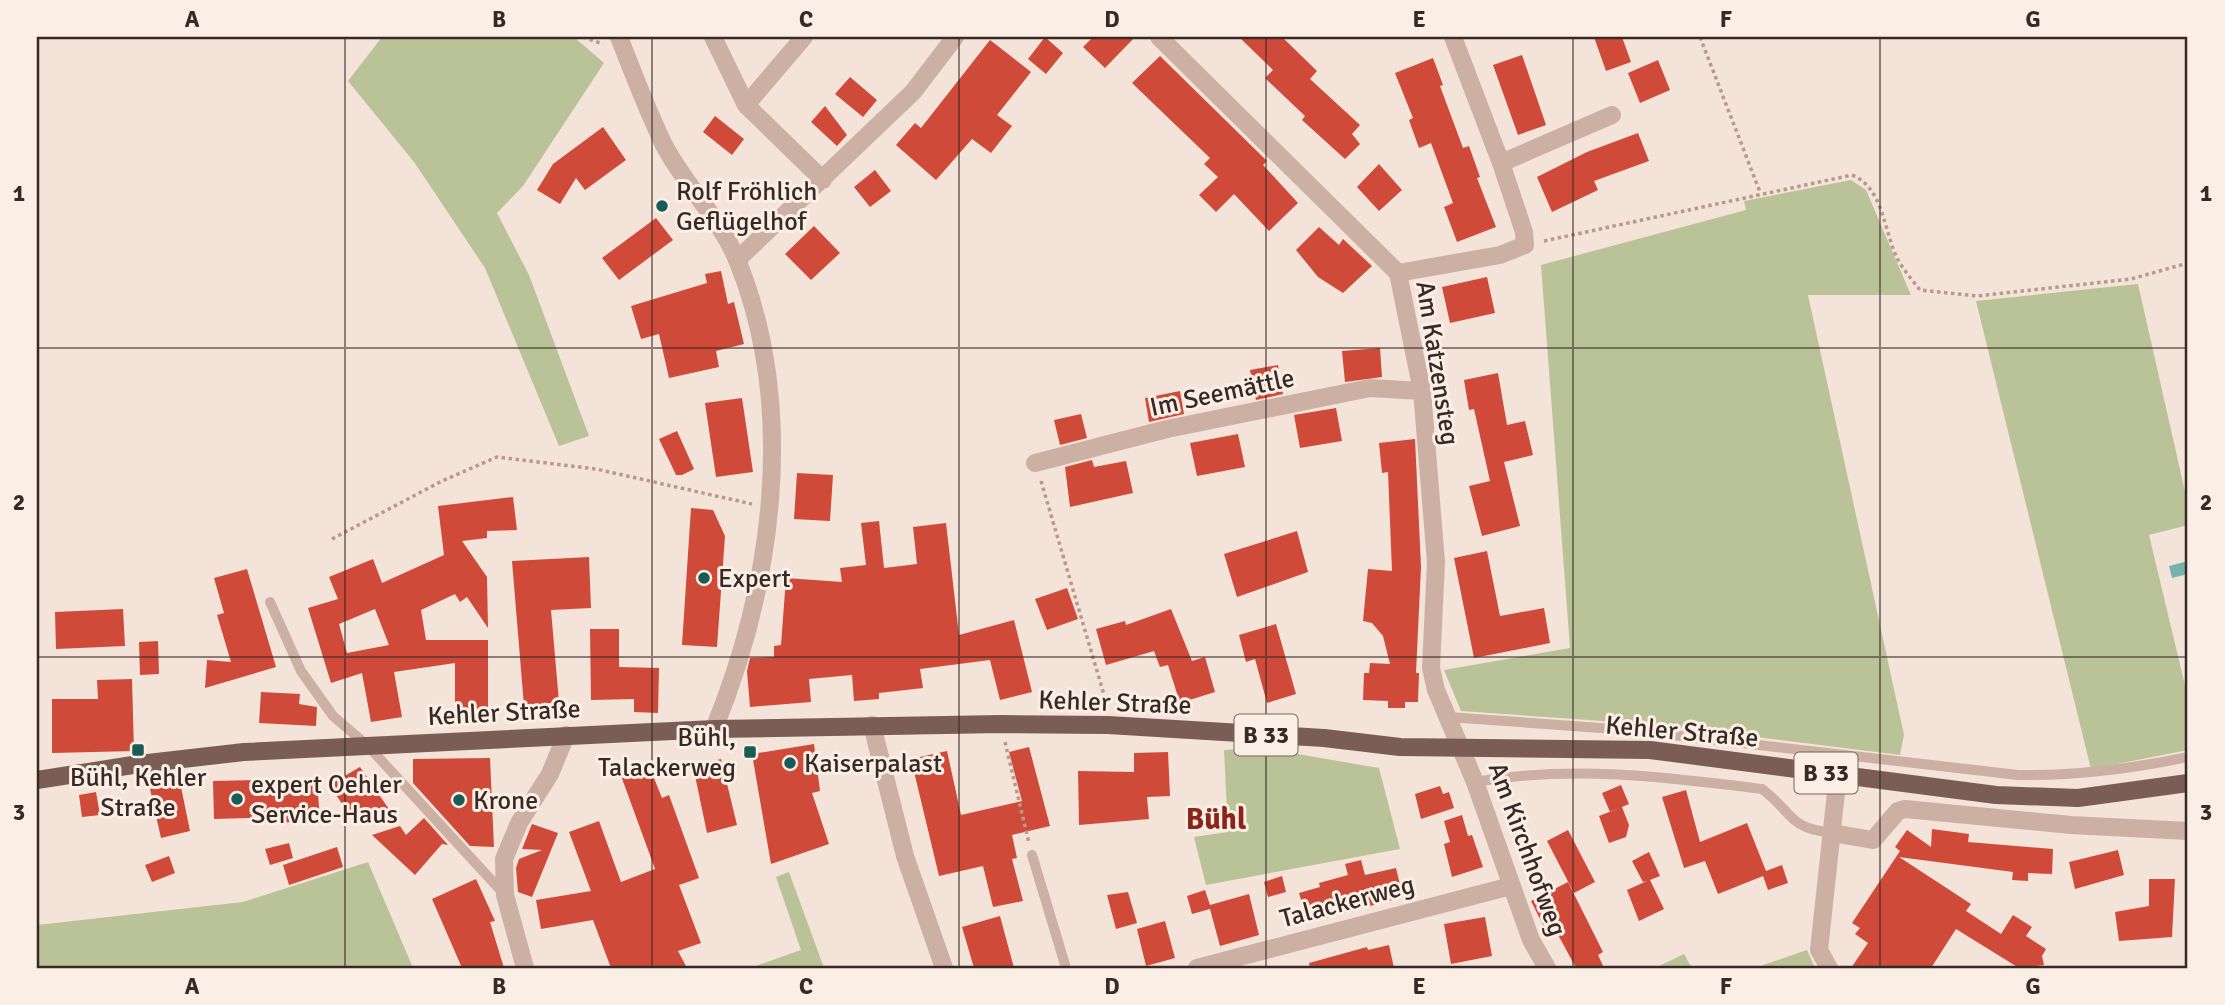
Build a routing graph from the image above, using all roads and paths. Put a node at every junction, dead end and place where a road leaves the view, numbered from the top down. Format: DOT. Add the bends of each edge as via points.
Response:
graph roads {
  1 [pos="619,37"];
  2 [pos="713,37"];
  3 [pos="804,37"];
  4 [pos="955,37"];
  5 [pos="1159,37"];
  6 [pos="1453,37"];
  7 [pos="1700,37"];
  8 [pos="746,105"];
  9 [pos="1612,115"];
  10 [pos="1501,163"];
  11 [pos="822,180"];
  12 [pos="1760,192"];
  13 [pos="1525,245"];
  14 [pos="737,260"];
  15 [pos="2188,263"];
  16 [pos="1398,273"];
  17 [pos="1422,391"];
  18 [pos="1035,463"];
  19 [pos="767,508"];
  20 [pos="332,539"];
  21 [pos="270,602"];
  22 [pos="1448,717"];
  23 [pos="1000,724"];
  24 [pos="872,725"];
  25 [pos="1108,725"];
  26 [pos="714,729"];
  27 [pos="565,735"];
  28 [pos="368,746"];
  29 [pos="1462,748"];
  30 [pos="2188,757"];
  31 [pos="1838,774"];
  32 [pos="37,780"];
  33 [pos="1475,782"];
  34 [pos="2188,783"];
  35 [pos="2188,831"];
  36 [pos="1832,833"];
  37 [pos="1032,855"];
  38 [pos="1511,886"];
  39 [pos="505,895"];
  40 [pos="525,968"];
  41 [pos="944,968"];
  42 [pos="1066,968"];
  43 [pos="1197,968"];
  44 [pos="1547,968"];
  45 [pos="1829,968"];
  1 -- 14 [label="street" via="664,146"];
  2 -- 8 [label="street"];
  3 -- 8 [label="street"];
  4 -- 11 [label="street" via="913,92"];
  5 -- 16 [label="street, Am Katzensteg"];
  6 -- 10 [label="street"];
  7 -- 12 [label="path"];
  8 -- 11 [label="street"];
  9 -- 10 [label="street"];
  10 -- 13 [label="street"];
  11 -- 14 [label="street"];
  12 -- 13 [label="path"];
  12 -- 15 [label="path" via="1852,174 1864,179 1898,260 1920,290 1977,296 2131,279"];
  13 -- 16 [label="street" via="1500,255"];
  14 -- 19 [label="street" via="764,343 772,411"];
  16 -- 17 [label="street, Am Katzensteg"];
  17 -- 18 [label="street, Im Seemättle" via="1370,388 1167,429"];
  17 -- 22 [label="street, Am Katzensteg" via="1436,562 1432,668"];
  18 -- 25 [label="path" via="1106,699"];
  19 -- 20 [label="path" via="596,469 497,457"];
  19 -- 26 [label="street" via="758,585"];
  21 -- 28 [label="lane" via="301,671 333,716"];
  22 -- 29 [label="street, Am Katzensteg"];
  22 -- 30 [label="lane" via="1629,730 2018,775 2118,771"];
  23 -- 24 [label="main road, Kehler Straße / B 33"];
  23 -- 25 [label="main road, Kehler Straße / B 33"];
  23 -- 37 [label="path"];
  24 -- 26 [label="main road, Kehler Straße / B 33"];
  24 -- 41 [label="street" via="905,856"];
  25 -- 29 [label="main road, Kehler Straße / B 33"];
  26 -- 27 [label="main road, Kehler Straße / B 33"];
  27 -- 28 [label="main road, Kehler Straße / B 33"];
  27 -- 39 [label="street" via="550,774 504,859"];
  28 -- 32 [label="main road, Kehler Straße / B 33" via="244,752"];
  28 -- 39 [label="lane"];
  29 -- 31 [label="main road, Kehler Straße / B 33" via="1650,750"];
  29 -- 33 [label="street, Am Kirchhofweg"];
  31 -- 34 [label="main road, Kehler Straße / B 33" via="1996,795 2078,798"];
  31 -- 36 [label="street"];
  33 -- 36 [label="lane, Kehler Straße" via="1523,774 1598,772 1762,789 1794,823"];
  33 -- 38 [label="street, Am Kirchhofweg"];
  35 -- 36 [label="street, Kehler Straße" via="1905,808 1873,840"];
  36 -- 45 [label="street" via="1819,950"];
  37 -- 42 [label="lane"];
  38 -- 43 [label="street, Talackerweg"];
  38 -- 44 [label="street, Am Kirchhofweg"];
  39 -- 40 [label="street"];
}
